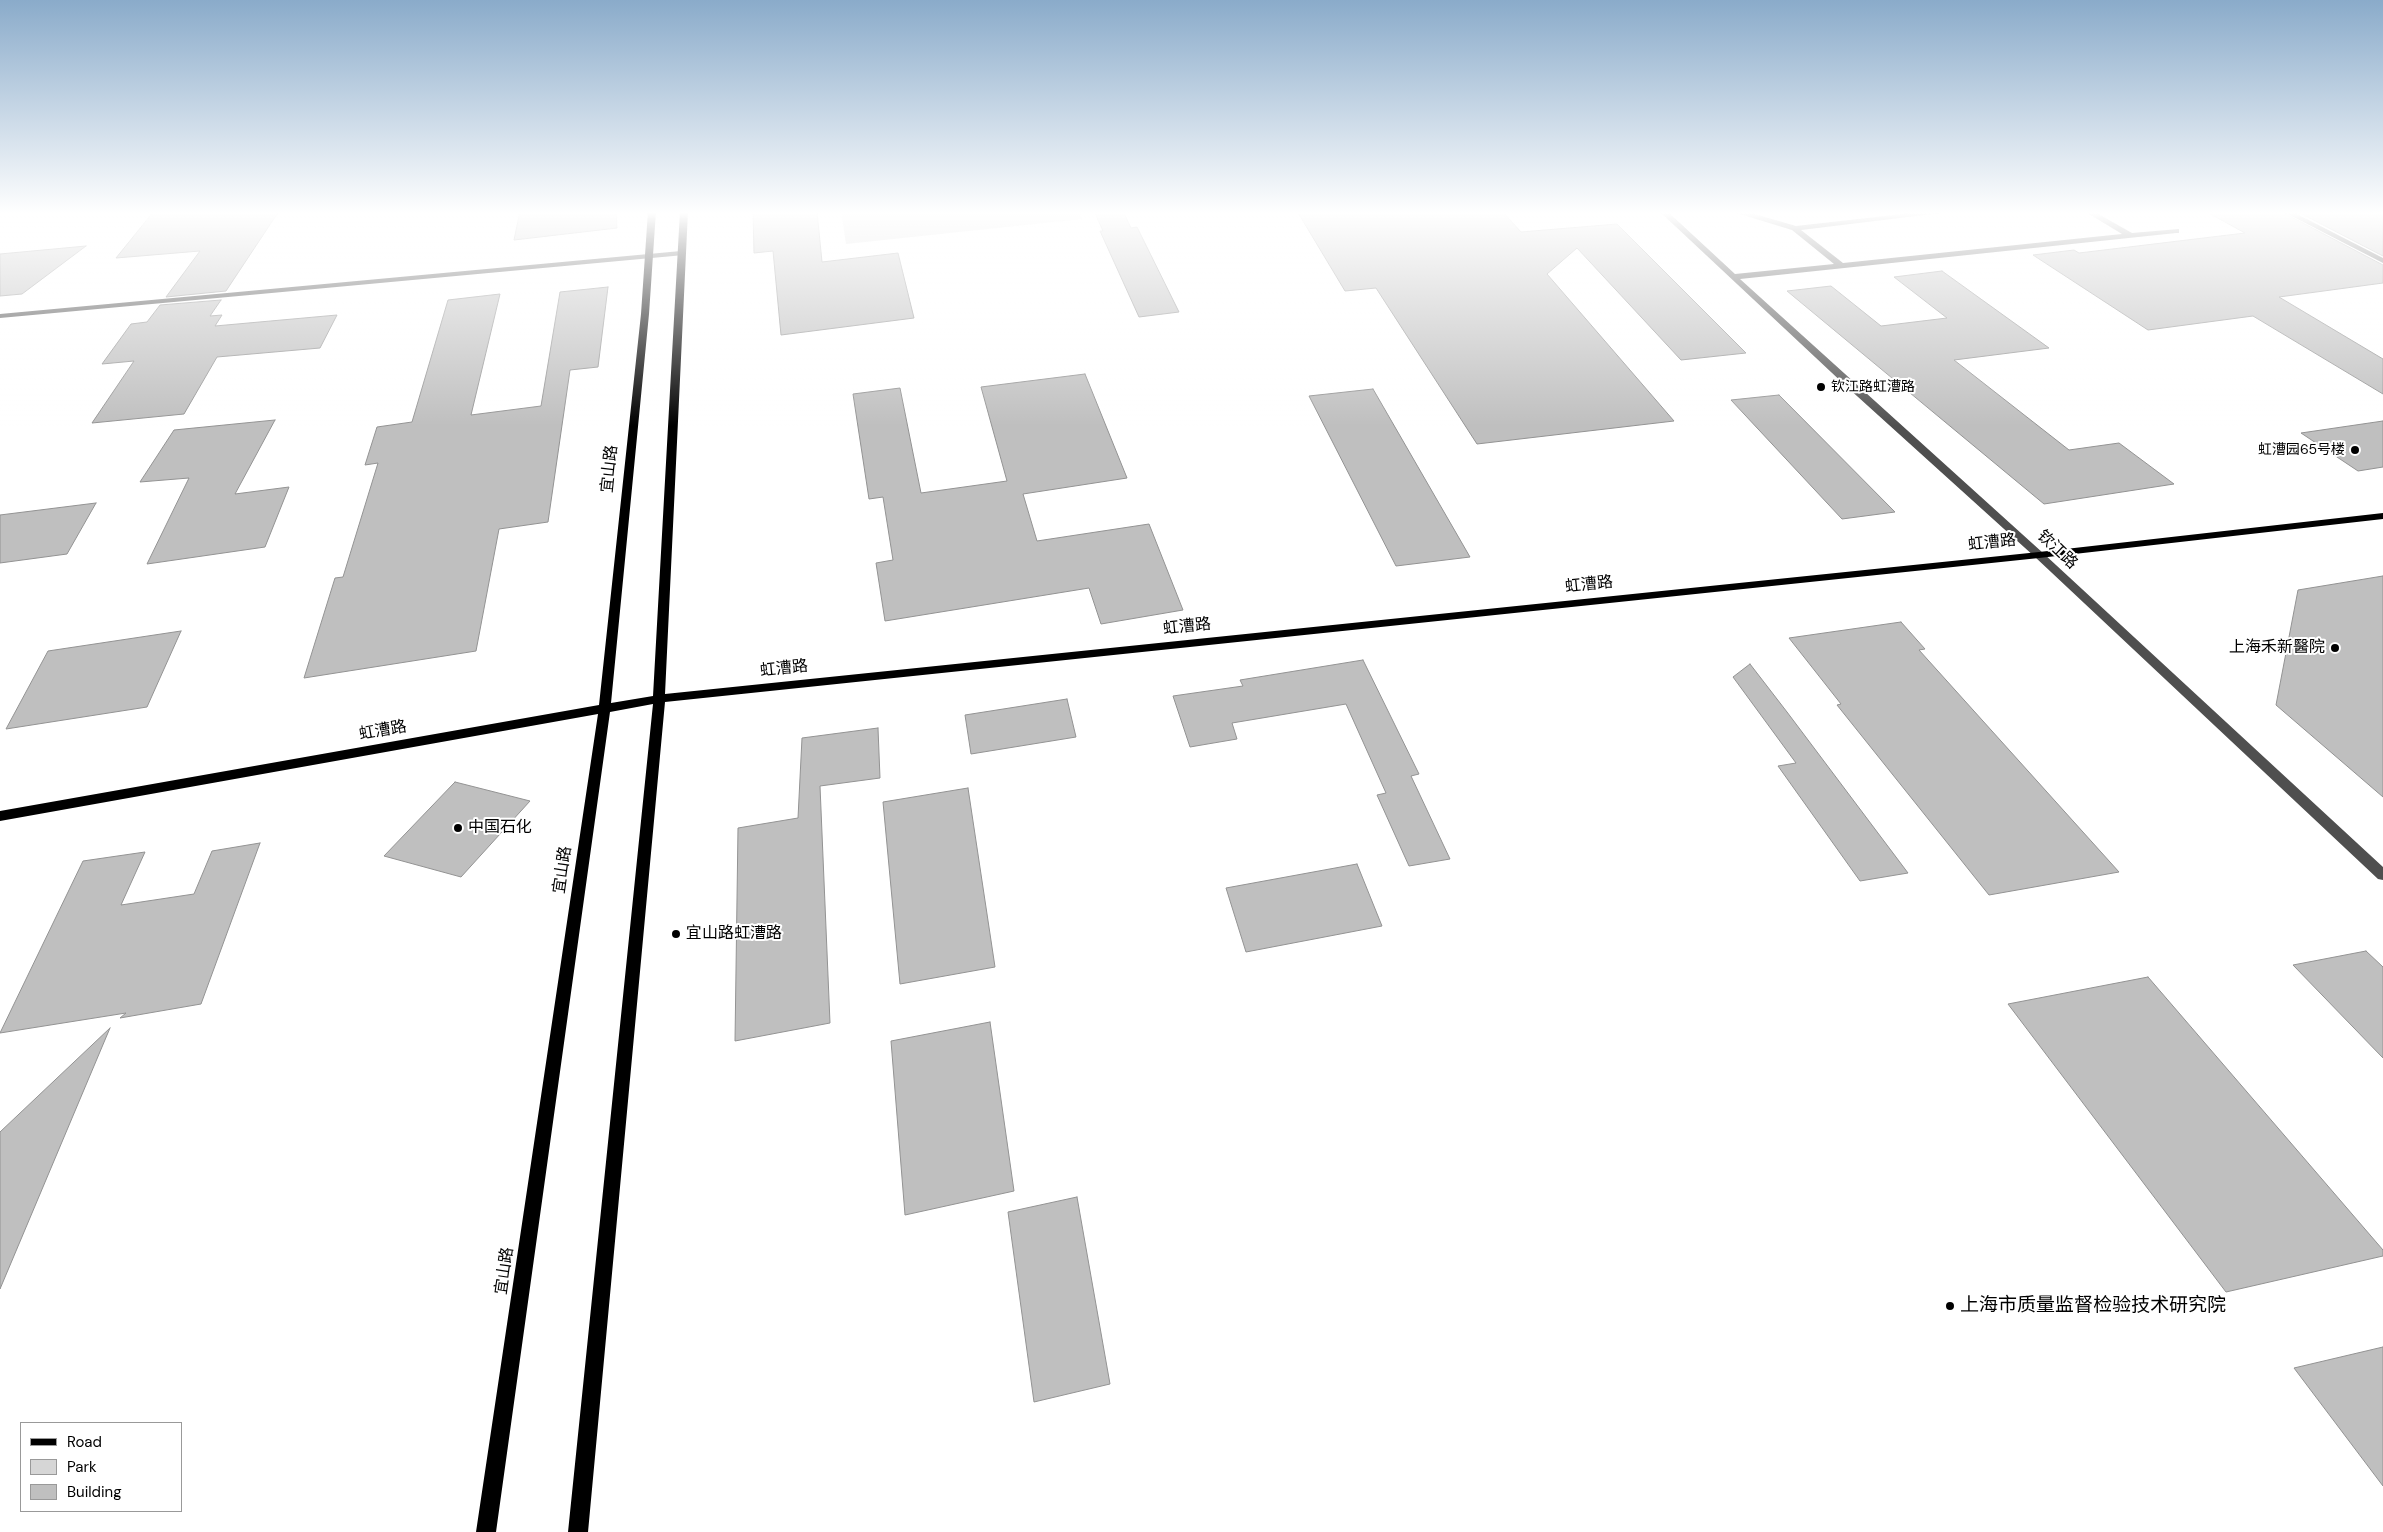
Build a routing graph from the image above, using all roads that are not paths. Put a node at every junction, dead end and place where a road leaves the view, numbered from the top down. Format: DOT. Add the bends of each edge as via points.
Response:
graph roads {
  1 [pos="369,282"];
  2 [pos="647,282"];
  3 [pos="680,282"];
  4 [pos="1740,282"];
  5 [pos="0,316"];
  6 [pos="2383,516"];
  7 [pos="2039,555"];
  8 [pos="659,699"];
  9 [pos="605,708"];
  10 [pos="0,816"];
  11 [pos="2383,875"];
  12 [pos="486,1532"];
  13 [pos="578,1532"];
  1 -- 5 [label="street"];
  2 -- 9 [label="main road, 宜山路"];
  3 -- 8 [label="main road"];
  4 -- 7 [label="street, 钦江路"];
  6 -- 7 [label="main road, 虹漕路"];
  7 -- 8 [label="main road, 虹漕路"];
  7 -- 11 [label="street, 钦江路"];
  8 -- 9 [label="main road, 虹漕路"];
  8 -- 13 [label="main road"];
  9 -- 10 [label="main road, 虹漕路"];
  9 -- 12 [label="main road, 宜山路"];
}
